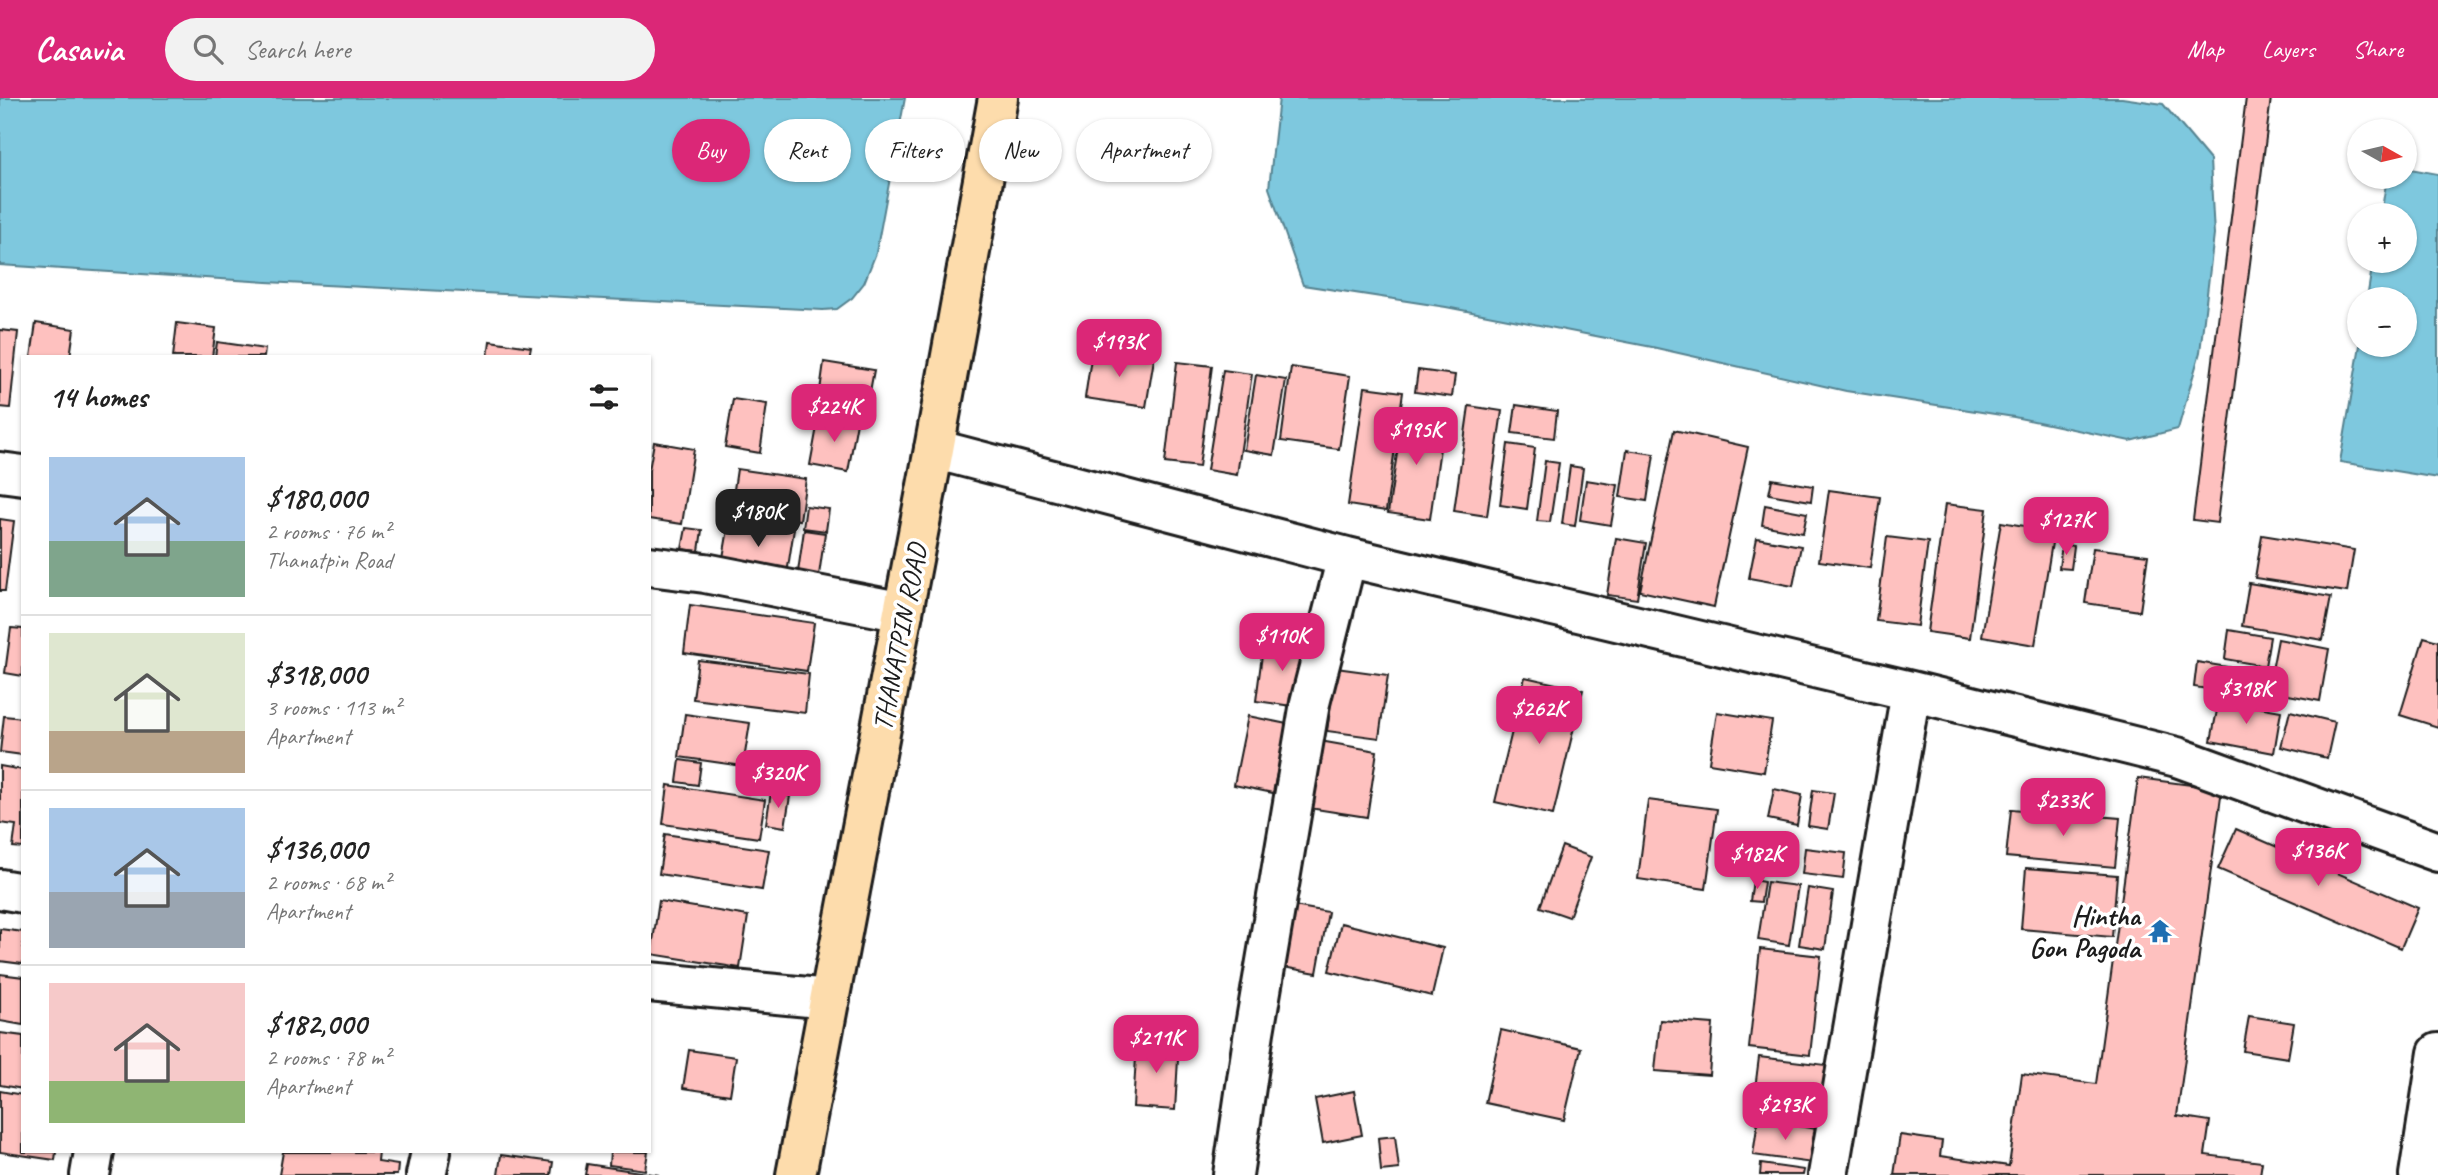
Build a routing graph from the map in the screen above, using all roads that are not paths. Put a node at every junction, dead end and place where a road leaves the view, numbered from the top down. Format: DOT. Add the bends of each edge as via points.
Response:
graph roads {
  1 [pos="998,98"];
  2 [pos="934,449"];
  3 [pos="0,472"];
  4 [pos="21,475"];
  5 [pos="1347,557"];
  6 [pos="651,566"];
  7 [pos="904,612"];
  8 [pos="1911,691"];
  9 [pos="2438,852"];
  10 [pos="0,889"];
  11 [pos="21,892"];
  12 [pos="651,982"];
  13 [pos="830,999"];
  14 [pos="2438,1052"];
  15 [pos="94,1153"];
  16 [pos="431,1153"];
  17 [pos="90,1175"];
  18 [pos="426,1175"];
  19 [pos="796,1175"];
  20 [pos="1233,1175"];
  21 [pos="1828,1175"];
  22 [pos="2419,1175"];
  1 -- 2 [label="main road, THANATPIN ROAD"];
  2 -- 5 [label="street"];
  2 -- 7 [label="main road, THANATPIN ROAD"];
  3 -- 4 [label="street"];
  5 -- 8 [label="street"];
  5 -- 20 [label="street" via="1310,704"];
  6 -- 7 [label="street"];
  7 -- 13 [label="main road, THANATPIN ROAD"];
  8 -- 9 [label="street" via="2186,760"];
  8 -- 21 [label="street"];
  10 -- 11 [label="street"];
  12 -- 13 [label="street"];
  13 -- 19 [label="main road, THANATPIN ROAD"];
  14 -- 22 [label="street"];
  15 -- 17 [label="street"];
  16 -- 18 [label="street"];
}
